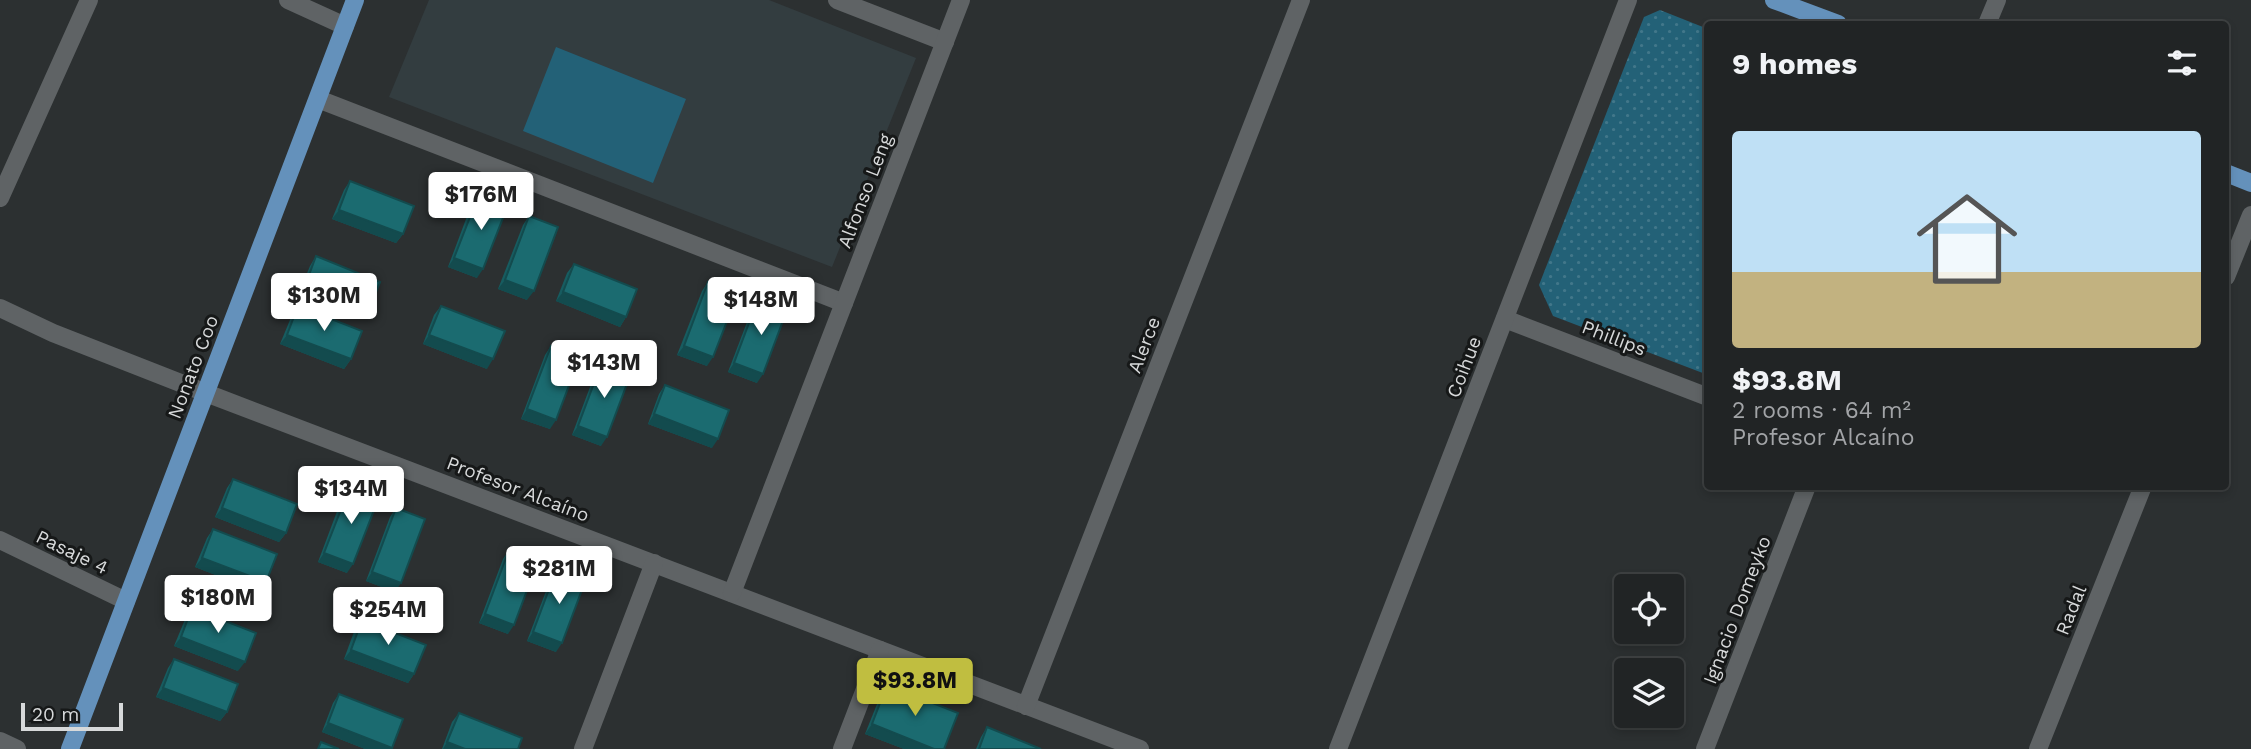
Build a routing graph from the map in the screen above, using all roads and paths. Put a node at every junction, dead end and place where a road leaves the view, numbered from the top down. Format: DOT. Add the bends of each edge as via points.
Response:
graph roads {
  1 [pos="89,0"];
  2 [pos="288,0"];
  3 [pos="355,0"];
  4 [pos="837,0"];
  5 [pos="961,0"];
  6 [pos="1301,0"];
  7 [pos="1628,0"];
  8 [pos="1774,0"];
  9 [pos="1997,0"];
  10 [pos="1830,21"];
  11 [pos="1988,21"];
  12 [pos="345,26"];
  13 [pos="945,41"];
  14 [pos="318,99"];
  15 [pos="2229,174"];
  16 [pos="2251,183"];
  17 [pos="0,198"];
  18 [pos="2251,215"];
  19 [pos="2229,270"];
  20 [pos="844,303"];
  21 [pos="0,308"];
  22 [pos="1505,319"];
  23 [pos="206,393"];
  24 [pos="1704,395"];
  25 [pos="1805,490"];
  26 [pos="2141,490"];
  27 [pos="0,540"];
  28 [pos="654,564"];
  29 [pos="732,593"];
  30 [pos="126,601"];
  31 [pos="880,650"];
  32 [pos="1026,706"];
  33 [pos="0,741"];
  34 [pos="1105,743"];
  35 [pos="72,748"];
  36 [pos="17,749"];
  37 [pos="583,749"];
  38 [pos="842,749"];
  39 [pos="1140,749"];
  40 [pos="1338,749"];
  41 [pos="1705,749"];
  42 [pos="2038,749"];
  1 -- 17 [label="street"];
  2 -- 12 [label="street"];
  3 -- 12 [label="main road, Nonato Coo"];
  4 -- 13 [label="street"];
  5 -- 13 [label="street, Alfonso Leng"];
  6 -- 32 [label="street, Alerce"];
  7 -- 22 [label="street, Coihue"];
  8 -- 10 [label="main road"];
  9 -- 11 [label="street"];
  12 -- 14 [label="main road, Nonato Coo"];
  13 -- 20 [label="street, Alfonso Leng"];
  14 -- 20 [label="street"];
  14 -- 23 [label="main road, Nonato Coo"];
  15 -- 16 [label="main road"];
  18 -- 19 [label="street"];
  20 -- 29 [label="street, Alfonso Leng"];
  21 -- 23 [label="street, Profesor Alcaíno"];
  22 -- 24 [label="street, Phillips"];
  22 -- 40 [label="street, Coihue"];
  23 -- 28 [label="street, Profesor Alcaíno"];
  23 -- 30 [label="main road, Nonato Coo"];
  25 -- 41 [label="street, Ignacio Domeyko"];
  26 -- 42 [label="street, Radal"];
  27 -- 30 [label="street, Pasaje 4"];
  28 -- 29 [label="street, Profesor Alcaíno"];
  28 -- 37 [label="street"];
  29 -- 31 [label="street, Profesor Alcaíno"];
  30 -- 35 [label="main road, Nonato Coo"];
  31 -- 32 [label="street, Profesor Alcaíno"];
  31 -- 38 [label="street"];
  32 -- 34 [label="street, Profesor Alcaíno"];
  33 -- 36 [label="street"];
  34 -- 39 [label="street, Profesor Alcaíno"];
}
